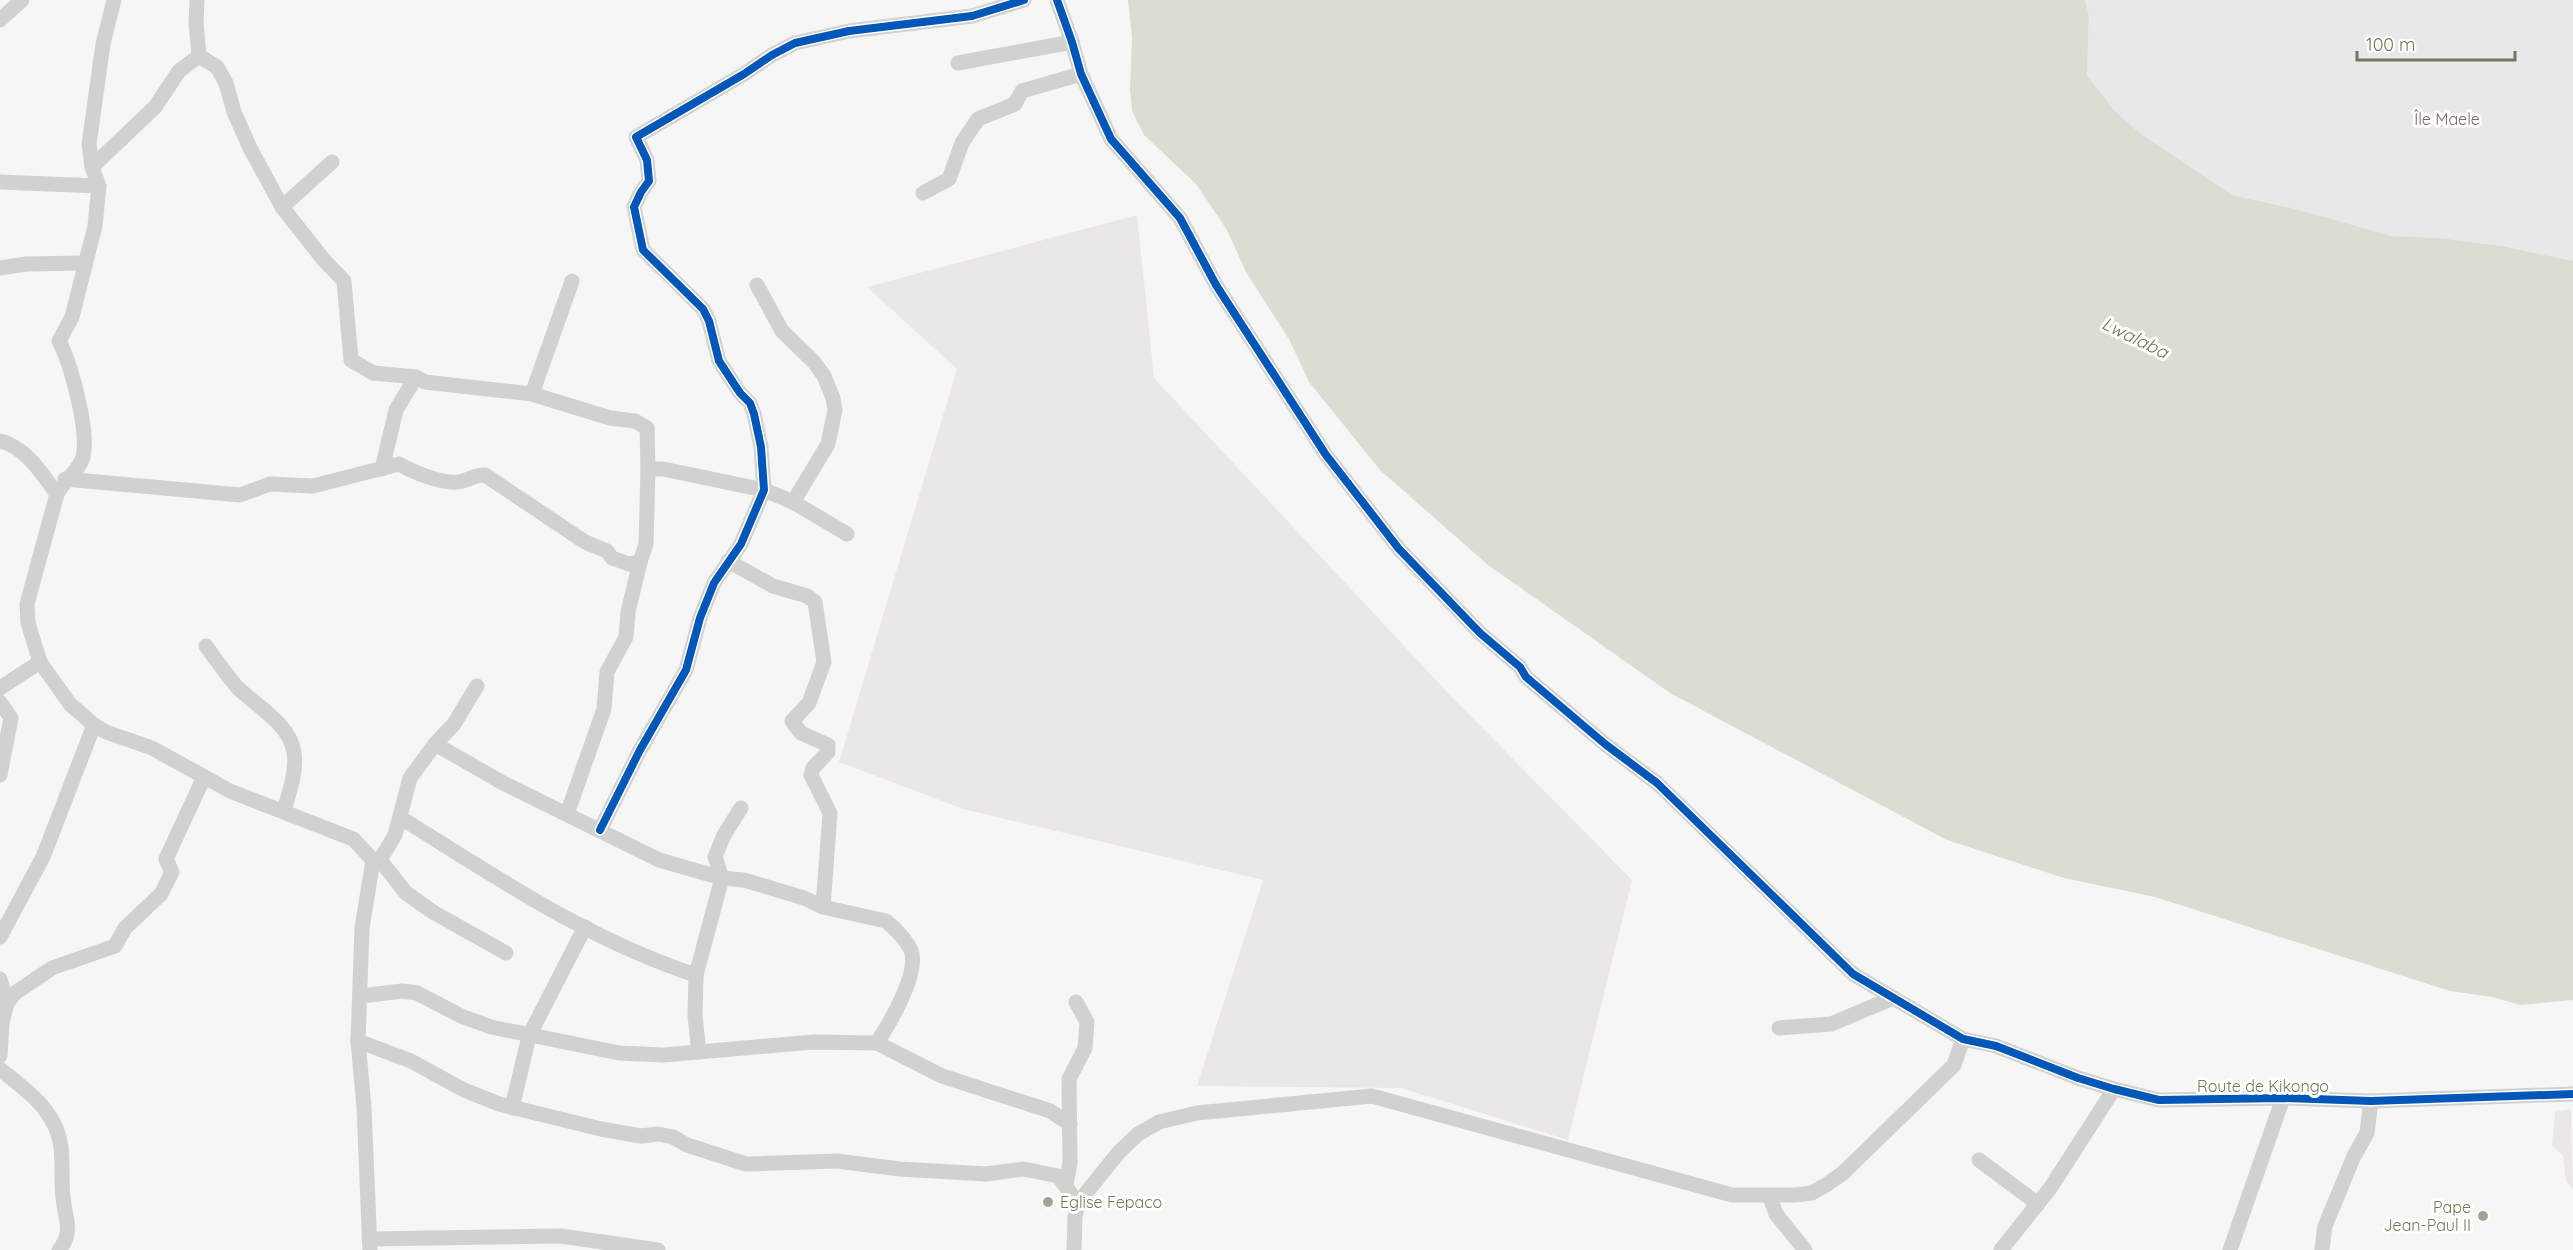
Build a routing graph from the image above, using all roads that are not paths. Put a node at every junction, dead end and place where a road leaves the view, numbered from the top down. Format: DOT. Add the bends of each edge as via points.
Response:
graph roads {
  1 [pos="22,0"];
  2 [pos="114,0"];
  3 [pos="197,0"];
  4 [pos="1024,0"];
  5 [pos="1057,0"];
  6 [pos="0,20"];
  7 [pos="1072,42"];
  8 [pos="200,56"];
  9 [pos="958,63"];
  10 [pos="1081,74"];
  11 [pos="332,162"];
  12 [pos="92,167"];
  13 [pos="0,182"];
  14 [pos="99,186"];
  15 [pos="923,193"];
  16 [pos="282,207"];
  17 [pos="84,263"];
  18 [pos="0,268"];
  19 [pos="572,281"];
  20 [pos="757,285"];
  21 [pos="416,377"];
  22 [pos="532,394"];
  23 [pos="0,441"];
  24 [pos="382,469"];
  25 [pos="648,469"];
  26 [pos="65,479"];
  27 [pos="764,490"];
  28 [pos="57,494"];
  29 [pos="793,502"];
  30 [pos="847,534"];
  31 [pos="728,561"];
  32 [pos="640,562"];
  33 [pos="206,646"];
  34 [pos="40,662"];
  35 [pos="477,686"];
  36 [pos="0,688"];
  37 [pos="0,702"];
  38 [pos="94,725"];
  39 [pos="435,744"];
  40 [pos="0,775"];
  41 [pos="204,777"];
  42 [pos="741,808"];
  43 [pos="284,811"];
  44 [pos="567,814"];
  45 [pos="401,818"];
  46 [pos="600,830"];
  47 [pos="377,860"];
  48 [pos="722,878"];
  49 [pos="823,907"];
  50 [pos="585,927"];
  51 [pos="0,937"];
  52 [pos="506,953"];
  53 [pos="696,975"];
  54 [pos="0,979"];
  55 [pos="361,996"];
  56 [pos="1893,998"];
  57 [pos="1076,1002"];
  58 [pos="7,1003"];
  59 [pos="1779,1028"];
  60 [pos="529,1036"];
  61 [pos="1963,1039"];
  62 [pos="358,1041"];
  63 [pos="877,1043"];
  64 [pos="699,1052"];
  65 [pos="0,1056"];
  66 [pos="0,1070"];
  67 [pos="2114,1089"];
  68 [pos="2573,1094"];
  69 [pos="2283,1098"];
  70 [pos="2371,1101"];
  71 [pos="512,1108"];
  72 [pos="1070,1124"];
  73 [pos="1979,1160"];
  74 [pos="1066,1185"];
  75 [pos="1770,1197"];
  76 [pos="1078,1203"];
  77 [pos="2038,1204"];
  78 [pos="478,1243"];
  79 [pos="370,1244"];
  80 [pos="59,1250"];
  81 [pos="658,1250"];
  82 [pos="1074,1250"];
  83 [pos="1805,1250"];
  84 [pos="2001,1250"];
  85 [pos="2230,1250"];
  86 [pos="2322,1250"];
  1 -- 6 [label="street"];
  2 -- 12 [label="street" via="96,90 89,144"];
  3 -- 8 [label="street"];
  4 -- 27 [label="street" via="972,16 849,31 795,43 636,137 647,160 649,181 634,207 643,250 703,309 710,321 719,361 750,403 758,426"];
  5 -- 7 [label="street, Route de Kikongo"];
  7 -- 9 [label="street"];
  7 -- 10 [label="street, Route de Kikongo"];
  8 -- 12 [label="street" via="179,71 155,107"];
  8 -- 16 [label="street" via="217,67 226,83 246,139"];
  10 -- 15 [label="street" via="1022,91 1015,104 978,119 962,143 949,179"];
  10 -- 56 [label="street, Route de Kikongo" via="1111,139 1179,218 1216,285 1326,455 1399,549 1526,677 1657,783 1853,974"];
  11 -- 16 [label="street"];
  12 -- 14 [label="street"];
  13 -- 14 [label="street"];
  14 -- 17 [label="street" via="95,226"];
  16 -- 21 [label="street" via="344,280 351,360 373,373"];
  17 -- 18 [label="street"];
  17 -- 26 [label="street" via="72,317 59,341 81,408 83,428 83,457 78,468"];
  19 -- 22 [label="street"];
  20 -- 29 [label="street" via="782,331 824,376 834,404 828,444"];
  21 -- 22 [label="street" via="425,382"];
  21 -- 24 [label="street" via="396,410"];
  22 -- 25 [label="street" via="642,424 647,428"];
  23 -- 28 [label="street" via="10,443 37,467"];
  24 -- 26 [label="street" via="314,486 270,484 240,495"];
  24 -- 32 [label="street" via="399,464 416,473 455,483 485,475 585,542 607,551 612,558 629,564"];
  25 -- 27 [label="street"];
  25 -- 32 [label="street" via="646,544"];
  26 -- 28 [label="street"];
  27 -- 29 [label="street"];
  27 -- 31 [label="street" via="748,530"];
  28 -- 34 [label="street" via="27,604 28,623"];
  29 -- 30 [label="street"];
  31 -- 46 [label="street" via="700,618 686,670"];
  31 -- 49 [label="street" via="773,586 815,602 824,662 809,703 792,721 801,733 828,745 828,752 811,775 830,813"];
  32 -- 44 [label="street" via="626,637 607,672 604,709"];
  33 -- 43 [label="street" via="237,686 290,739 294,768"];
  34 -- 36 [label="street"];
  34 -- 38 [label="street" via="70,704"];
  35 -- 39 [label="street" via="454,724"];
  37 -- 40 [label="street" via="11,718"];
  38 -- 41 [label="street" via="152,748"];
  38 -- 51 [label="street" via="43,857"];
  39 -- 44 [label="street"];
  39 -- 45 [label="street" via="410,778"];
  41 -- 43 [label="street"];
  41 -- 58 [label="street" via="166,859 172,872 161,894 125,928 115,946 52,968"];
  42 -- 48 [label="street" via="715,857"];
  43 -- 47 [label="street" via="353,839"];
  44 -- 46 [label="street"];
  45 -- 47 [label="street"];
  45 -- 50 [label="street"];
  46 -- 48 [label="street" via="659,860"];
  47 -- 52 [label="street" via="406,893 458,928"];
  47 -- 55 [label="street" via="362,928"];
  48 -- 49 [label="street" via="755,883"];
  48 -- 53 [label="street"];
  49 -- 63 [label="street" via="886,921 910,950 912,963 905,990"];
  50 -- 53 [label="street"];
  50 -- 60 [label="street"];
  53 -- 64 [label="street"];
  54 -- 58 [label="street"];
  55 -- 60 [label="street" via="417,993 460,1016"];
  55 -- 62 [label="street"];
  56 -- 59 [label="street" via="1831,1024"];
  56 -- 61 [label="street, Route de Kikongo"];
  57 -- 72 [label="street" via="1087,1022 1085,1048 1069,1079"];
  58 -- 65 [label="street"];
  60 -- 64 [label="street" via="619,1053"];
  60 -- 71 [label="street"];
  61 -- 67 [label="street, Route de Kikongo" via="1996,1046"];
  61 -- 75 [label="street" via="1954,1065 1843,1173 1812,1193"];
  62 -- 71 [label="street"];
  62 -- 79 [label="street"];
  63 -- 64 [label="street" via="814,1042"];
  63 -- 72 [label="street" via="942,1076 1050,1111"];
  66 -- 80 [label="street" via="38,1100 57,1129 63,1200 69,1223 68,1235"];
  67 -- 69 [label="street, Route de Kikongo" via="2159,1100"];
  67 -- 77 [label="street"];
  68 -- 70 [label="street, Route de Kikongo"];
  69 -- 70 [label="street, Route de Kikongo"];
  69 -- 85 [label="street"];
  70 -- 86 [label="street" via="2367,1132 2325,1226"];
  71 -- 74 [label="street" via="601,1129 673,1137 747,1164 837,1161 987,1174 1024,1169 1058,1176"];
  72 -- 74 [label="street"];
  73 -- 77 [label="street"];
  74 -- 76 [label="street"];
  75 -- 76 [label="street" via="1732,1195 1372,1096 1197,1113 1159,1122 1119,1152"];
  75 -- 83 [label="street" via="1776,1214"];
  76 -- 82 [label="street"];
  77 -- 84 [label="street"];
  78 -- 79 [label="street"];
  78 -- 81 [label="street" via="561,1236"];
}
